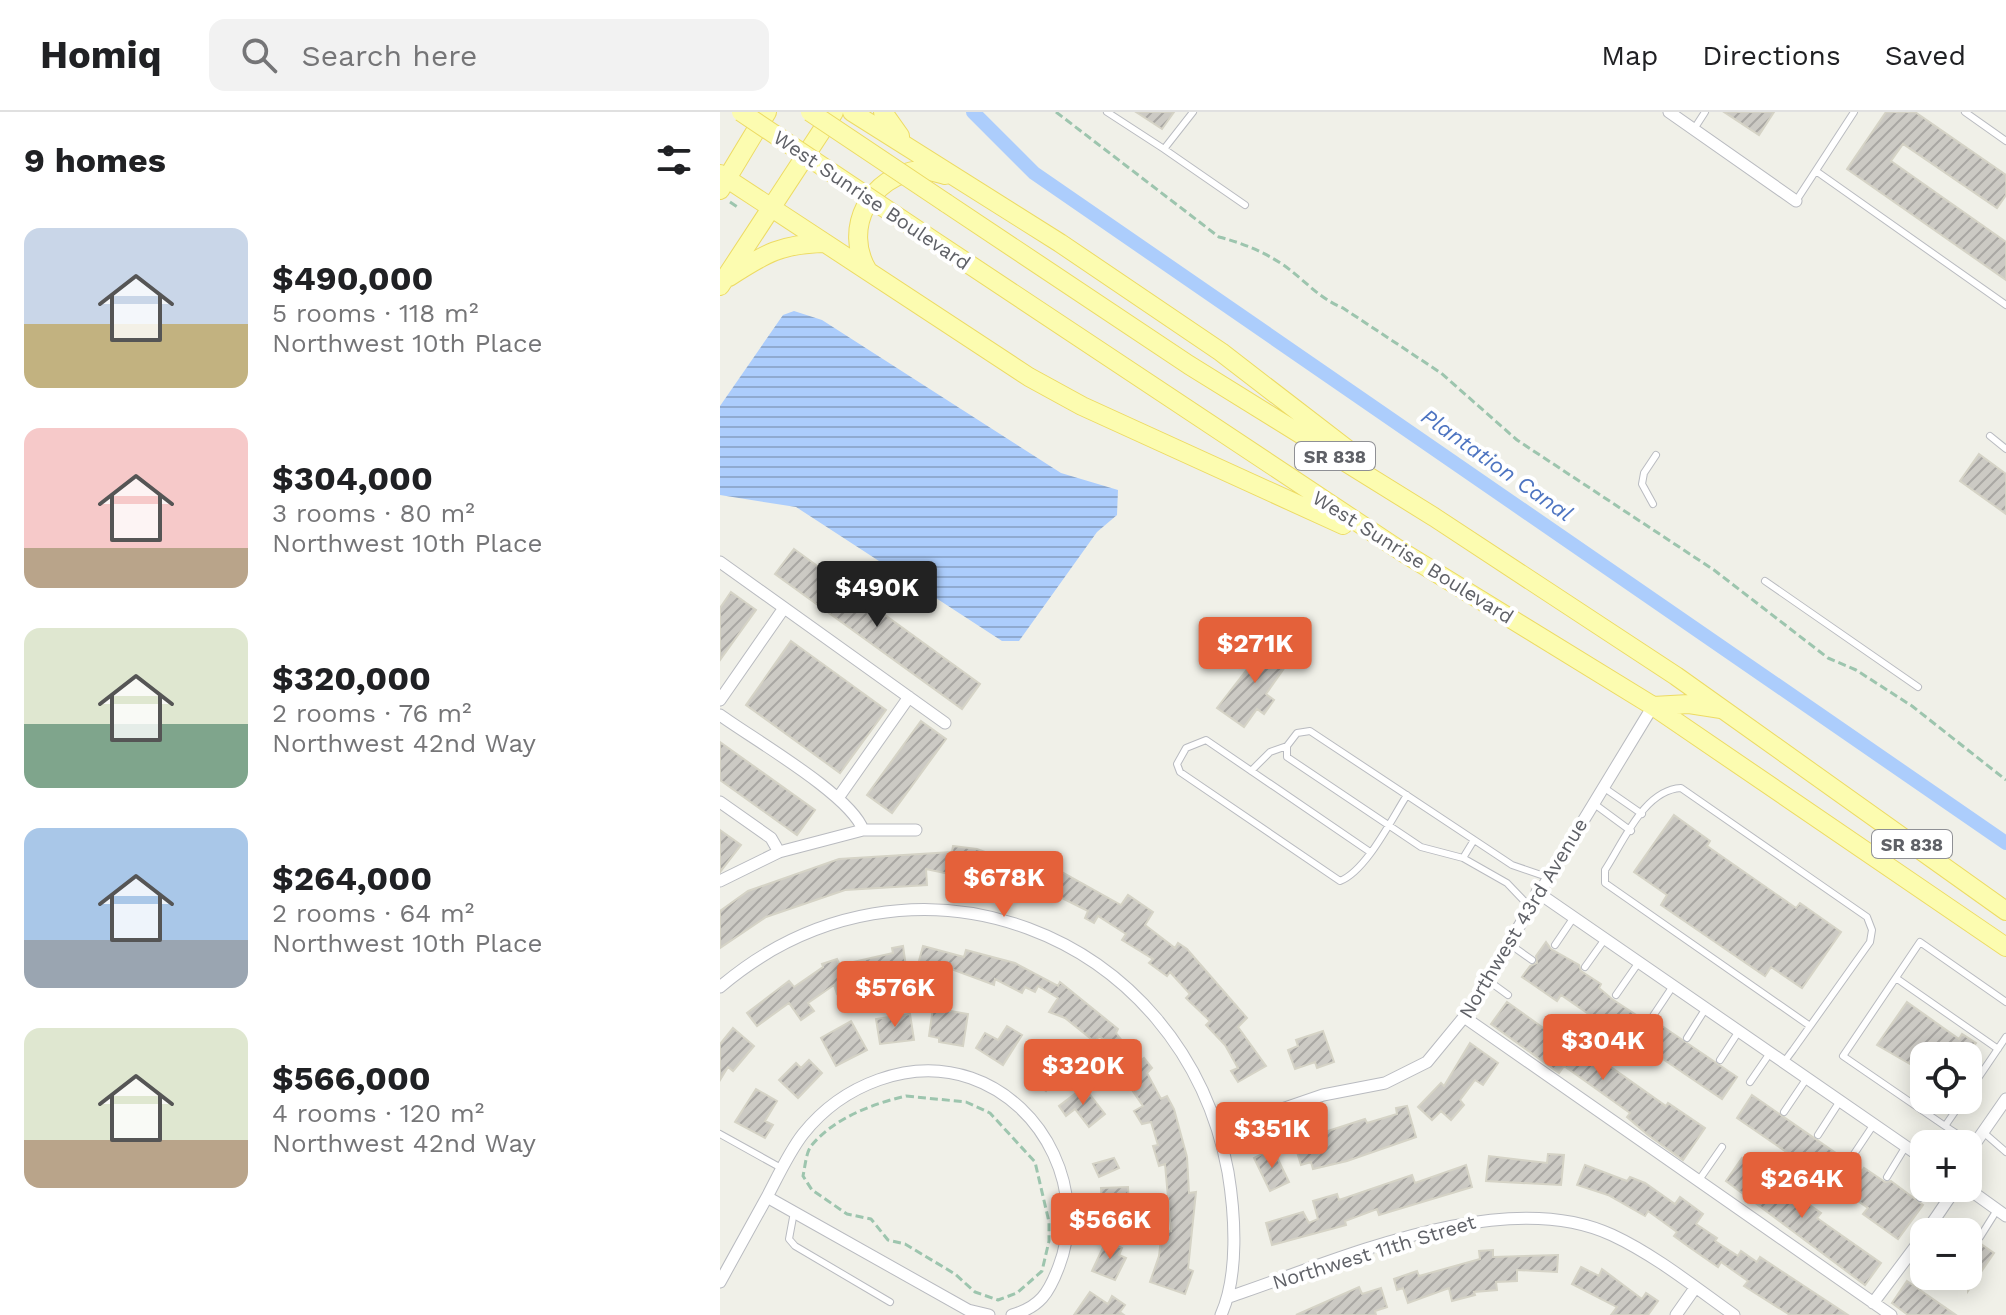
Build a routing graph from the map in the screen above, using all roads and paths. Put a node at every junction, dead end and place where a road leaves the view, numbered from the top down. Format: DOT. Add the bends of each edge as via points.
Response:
graph roads {
  1 [pos="741,112"];
  2 [pos="767,112"];
  3 [pos="810,112"];
  4 [pos="834,112"];
  5 [pos="852,112"];
  6 [pos="883,112"];
  7 [pos="1056,112"];
  8 [pos="1107,112"];
  9 [pos="1193,112"];
  10 [pos="1669,112"];
  11 [pos="1705,112"];
  12 [pos="1854,112"];
  13 [pos="1965,112"];
  14 [pos="1694,129"];
  15 [pos="2006,141"];
  16 [pos="910,147"];
  17 [pos="1164,149"];
  18 [pos="1816,171"];
  19 [pos="955,177"];
  20 [pos="723,185"];
  21 [pos="1796,201"];
  22 [pos="1245,205"];
  23 [pos="771,207"];
  24 [pos="739,208"];
  25 [pos="825,243"];
  26 [pos="870,273"];
  27 [pos="722,283"];
  28 [pos="2006,305"];
  29 [pos="1990,436"];
  30 [pos="2006,449"];
  31 [pos="1656,455"];
  32 [pos="1653,504"];
  33 [pos="1434,517"];
  34 [pos="1404,553"];
  35 [pos="720,562"];
  36 [pos="1765,581"];
  37 [pos="784,608"];
  38 [pos="1918,687"];
  39 [pos="909,697"];
  40 [pos="720,700"];
  41 [pos="1653,706"];
  42 [pos="1724,710"];
  43 [pos="720,715"];
  44 [pos="945,723"];
  45 [pos="1287,746"];
  46 [pos="1251,771"];
  47 [pos="2006,780"];
  48 [pos="1603,787"];
  49 [pos="1407,795"];
  50 [pos="838,798"];
  51 [pos="720,802"];
  52 [pos="1593,803"];
  53 [pos="1642,814"];
  54 [pos="1388,825"];
  55 [pos="863,830"];
  56 [pos="916,830"];
  57 [pos="1631,831"];
  58 [pos="1474,840"];
  59 [pos="779,852"];
  60 [pos="1370,852"];
  61 [pos="1463,858"];
  62 [pos="1547,877"];
  63 [pos="720,881"];
  64 [pos="1537,892"];
  65 [pos="1529,906"];
  66 [pos="2006,911"];
  67 [pos="1574,917"];
  68 [pos="1605,939"];
  69 [pos="1508,943"];
  70 [pos="1555,945"];
  71 [pos="2006,947"];
  72 [pos="1532,960"];
  73 [pos="1639,962"];
  74 [pos="1585,967"];
  75 [pos="1896,978"];
  76 [pos="1486,979"];
  77 [pos="1673,986"];
  78 [pos="720,987"];
  79 [pos="1508,995"];
  80 [pos="1616,995"];
  81 [pos="2006,1002"];
  82 [pos="1706,1008"];
  83 [pos="1464,1017"];
  84 [pos="1651,1019"];
  85 [pos="1810,1026"];
  86 [pos="1739,1031"];
  87 [pos="1687,1038"];
  88 [pos="2005,1041"];
  89 [pos="1998,1049"];
  90 [pos="1770,1053"];
  91 [pos="1720,1060"];
  92 [pos="1784,1062"];
  93 [pos="1982,1072"];
  94 [pos="1807,1078"];
  95 [pos="1750,1082"];
  96 [pos="2006,1099"];
  97 [pos="1840,1101"];
  98 [pos="1784,1112"];
  99 [pos="1953,1114"];
  100 [pos="1874,1124"];
  101 [pos="1945,1126"];
  102 [pos="1220,1130"];
  103 [pos="1951,1130"];
  104 [pos="1983,1132"];
  105 [pos="720,1134"];
  106 [pos="1818,1135"];
  107 [pos="1906,1146"];
  108 [pos="1722,1147"];
  109 [pos="1910,1149"];
  110 [pos="2006,1152"];
  111 [pos="1852,1157"];
  112 [pos="783,1169"];
  113 [pos="1887,1177"];
  114 [pos="1699,1180"];
  115 [pos="812,1190"];
  116 [pos="767,1197"];
  117 [pos="1982,1199"];
  118 [pos="794,1212"];
  119 [pos="2002,1213"];
  120 [pos="1982,1235"];
  121 [pos="1910,1254"];
  122 [pos="725,1260"];
  123 [pos="720,1282"];
  124 [pos="1695,1288"];
  125 [pos="1229,1297"];
  126 [pos="890,1302"];
  127 [pos="1873,1303"];
  128 [pos="989,1315"];
  129 [pos="1012,1315"];
  130 [pos="1221,1315"];
  131 [pos="1676,1315"];
  132 [pos="1734,1315"];
  133 [pos="1891,1315"];
  1 -- 34 [label="main road, West Sunrise Boulevard / SR 838, bridge"];
  2 -- 20 [label="main road"];
  3 -- 33 [label="main road, West Sunrise Boulevard / SR 838, bridge" via="1189,365"];
  4 -- 23 [label="main road"];
  5 -- 16 [label="main road"];
  6 -- 16 [label="main road"];
  7 -- 47 [label="path" via="1219,237 1249,245 1283,265 1326,301 1441,373 1517,440 1714,570 1828,658 1912,706"];
  8 -- 17 [label="lane"];
  9 -- 17 [label="lane"];
  10 -- 14 [label="street"];
  11 -- 14 [label="lane"];
  12 -- 18 [label="lane"];
  13 -- 15 [label="lane"];
  14 -- 21 [label="street"];
  16 -- 19 [label="main road"];
  17 -- 22 [label="lane"];
  18 -- 21 [label="lane"];
  18 -- 28 [label="lane"];
  19 -- 26 [label="main road" via="921,170 875,191 858,217 856,235"];
  19 -- 33 [label="main road" via="1221,352"];
  20 -- 23 [label="main road"];
  20 -- 24 [label="path"];
  23 -- 25 [label="main road"];
  23 -- 27 [label="main road"];
  25 -- 26 [label="main road"];
  25 -- 27 [label="main road" via="770,250"];
  26 -- 34 [label="main road" via="982,348 1082,406"];
  29 -- 30 [label="lane"];
  31 -- 32 [label="lane" via="1642,484"];
  33 -- 42 [label="main road, West Sunrise Boulevard / SR 838"];
  34 -- 41 [label="main road, West Sunrise Boulevard / SR 838"];
  35 -- 37 [label="street"];
  36 -- 38 [label="lane"];
  37 -- 39 [label="street"];
  37 -- 40 [label="street"];
  39 -- 44 [label="street"];
  39 -- 50 [label="street"];
  41 -- 42 [label="main road" via="1689,704"];
  41 -- 48 [label="street, Northwest 43rd Avenue"];
  41 -- 71 [label="main road, West Sunrise Boulevard / SR 838"];
  42 -- 66 [label="main road, West Sunrise Boulevard / SR 838"];
  43 -- 50 [label="street"];
  45 -- 46 [label="lane" via="1270,752"];
  45 -- 49 [label="lane" via="1297,733 1310,731"];
  45 -- 54 [label="lane" via="1287,757"];
  46 -- 60 [label="lane"];
  46 -- 60 [label="lane" via="1206,740 1186,748 1177,764 1180,772 1340,881 1354,876"];
  48 -- 52 [label="street, Northwest 43rd Avenue"];
  48 -- 53 [label="lane"];
  49 -- 54 [label="lane"];
  49 -- 58 [label="lane"];
  50 -- 55 [label="street" via="860,819"];
  51 -- 59 [label="street" via="771,838"];
  52 -- 57 [label="lane"];
  52 -- 62 [label="street, Northwest 43rd Avenue"];
  53 -- 57 [label="lane"];
  53 -- 85 [label="lane" via="1653,797 1667,788 1681,788 1867,917 1870,942"];
  54 -- 60 [label="lane"];
  54 -- 61 [label="lane" via="1421,847"];
  55 -- 56 [label="street"];
  55 -- 59 [label="street"];
  57 -- 85 [label="lane" via="1605,870 1605,883"];
  58 -- 61 [label="lane"];
  58 -- 62 [label="lane" via="1512,865"];
  59 -- 63 [label="street"];
  61 -- 65 [label="lane" via="1507,883"];
  62 -- 64 [label="street, Northwest 43rd Avenue"];
  64 -- 65 [label="street, Northwest 43rd Avenue"];
  64 -- 67 [label="street"];
  65 -- 69 [label="street, Northwest 43rd Avenue"];
  67 -- 68 [label="street"];
  67 -- 70 [label="lane"];
  68 -- 73 [label="street"];
  68 -- 74 [label="lane"];
  69 -- 72 [label="lane"];
  69 -- 76 [label="street, Northwest 43rd Avenue"];
  73 -- 77 [label="street"];
  73 -- 80 [label="lane"];
  75 -- 81 [label="lane" via="1920,942"];
  75 -- 89 [label="lane"];
  75 -- 101 [label="lane" via="1843,1056"];
  76 -- 79 [label="lane"];
  76 -- 83 [label="street, Northwest 43rd Avenue"];
  77 -- 82 [label="street"];
  77 -- 84 [label="lane"];
  78 -- 102 [label="street" via="747,963 841,919 941,910 1026,926 1107,970 1138,996 1172,1035 1200,1081"];
  82 -- 86 [label="street"];
  82 -- 87 [label="lane"];
  83 -- 102 [label="street, Northwest 43rd Avenue" via="1427,1062 1385,1083 1323,1095"];
  83 -- 114 [label="street"];
  85 -- 92 [label="lane"];
  86 -- 90 [label="street"];
  86 -- 91 [label="lane"];
  88 -- 89 [label="lane"];
  89 -- 93 [label="lane"];
  90 -- 92 [label="street"];
  90 -- 95 [label="lane"];
  92 -- 94 [label="street"];
  94 -- 97 [label="street"];
  94 -- 98 [label="lane"];
  96 -- 104 [label="street"];
  97 -- 100 [label="street"];
  97 -- 106 [label="lane"];
  99 -- 101 [label="lane"];
  100 -- 107 [label="street"];
  100 -- 111 [label="lane"];
  101 -- 103 [label="lane"];
  102 -- 125 [label="street" via="1231,1191"];
  104 -- 110 [label="lane"];
  105 -- 112 [label="lane"];
  107 -- 109 [label="street"];
  107 -- 113 [label="lane"];
  108 -- 114 [label="lane"];
  112 -- 116 [label="street"];
  112 -- 129 [label="street" via="802,1135 824,1111 848,1092 879,1079 916,1070 971,1078 1006,1098 1045,1139 1062,1172 1070,1219 1053,1283 1034,1309"];
  114 -- 127 [label="street"];
  115 -- 115 [label="path" via="803,1176 809,1148 840,1121 906,1096 966,1102 990,1113 1035,1162 1049,1222 1042,1271 1017,1293 998,1300 975,1292 905,1244 888,1240 871,1219 847,1214"];
  116 -- 118 [label="street"];
  116 -- 122 [label="street"];
  117 -- 119 [label="street"];
  118 -- 126 [label="lane" via="789,1239 795,1246"];
  118 -- 128 [label="street" via="968,1310"];
  119 -- 120 [label="lane"];
  121 -- 127 [label="street"];
  122 -- 123 [label="street"];
  124 -- 125 [label="street, Northwest 11th Street" via="1611,1234 1547,1216 1490,1218 1414,1236"];
  124 -- 131 [label="street"];
  124 -- 132 [label="street, Northwest 11th Street"];
  125 -- 130 [label="street"];
  127 -- 133 [label="street"];
}
